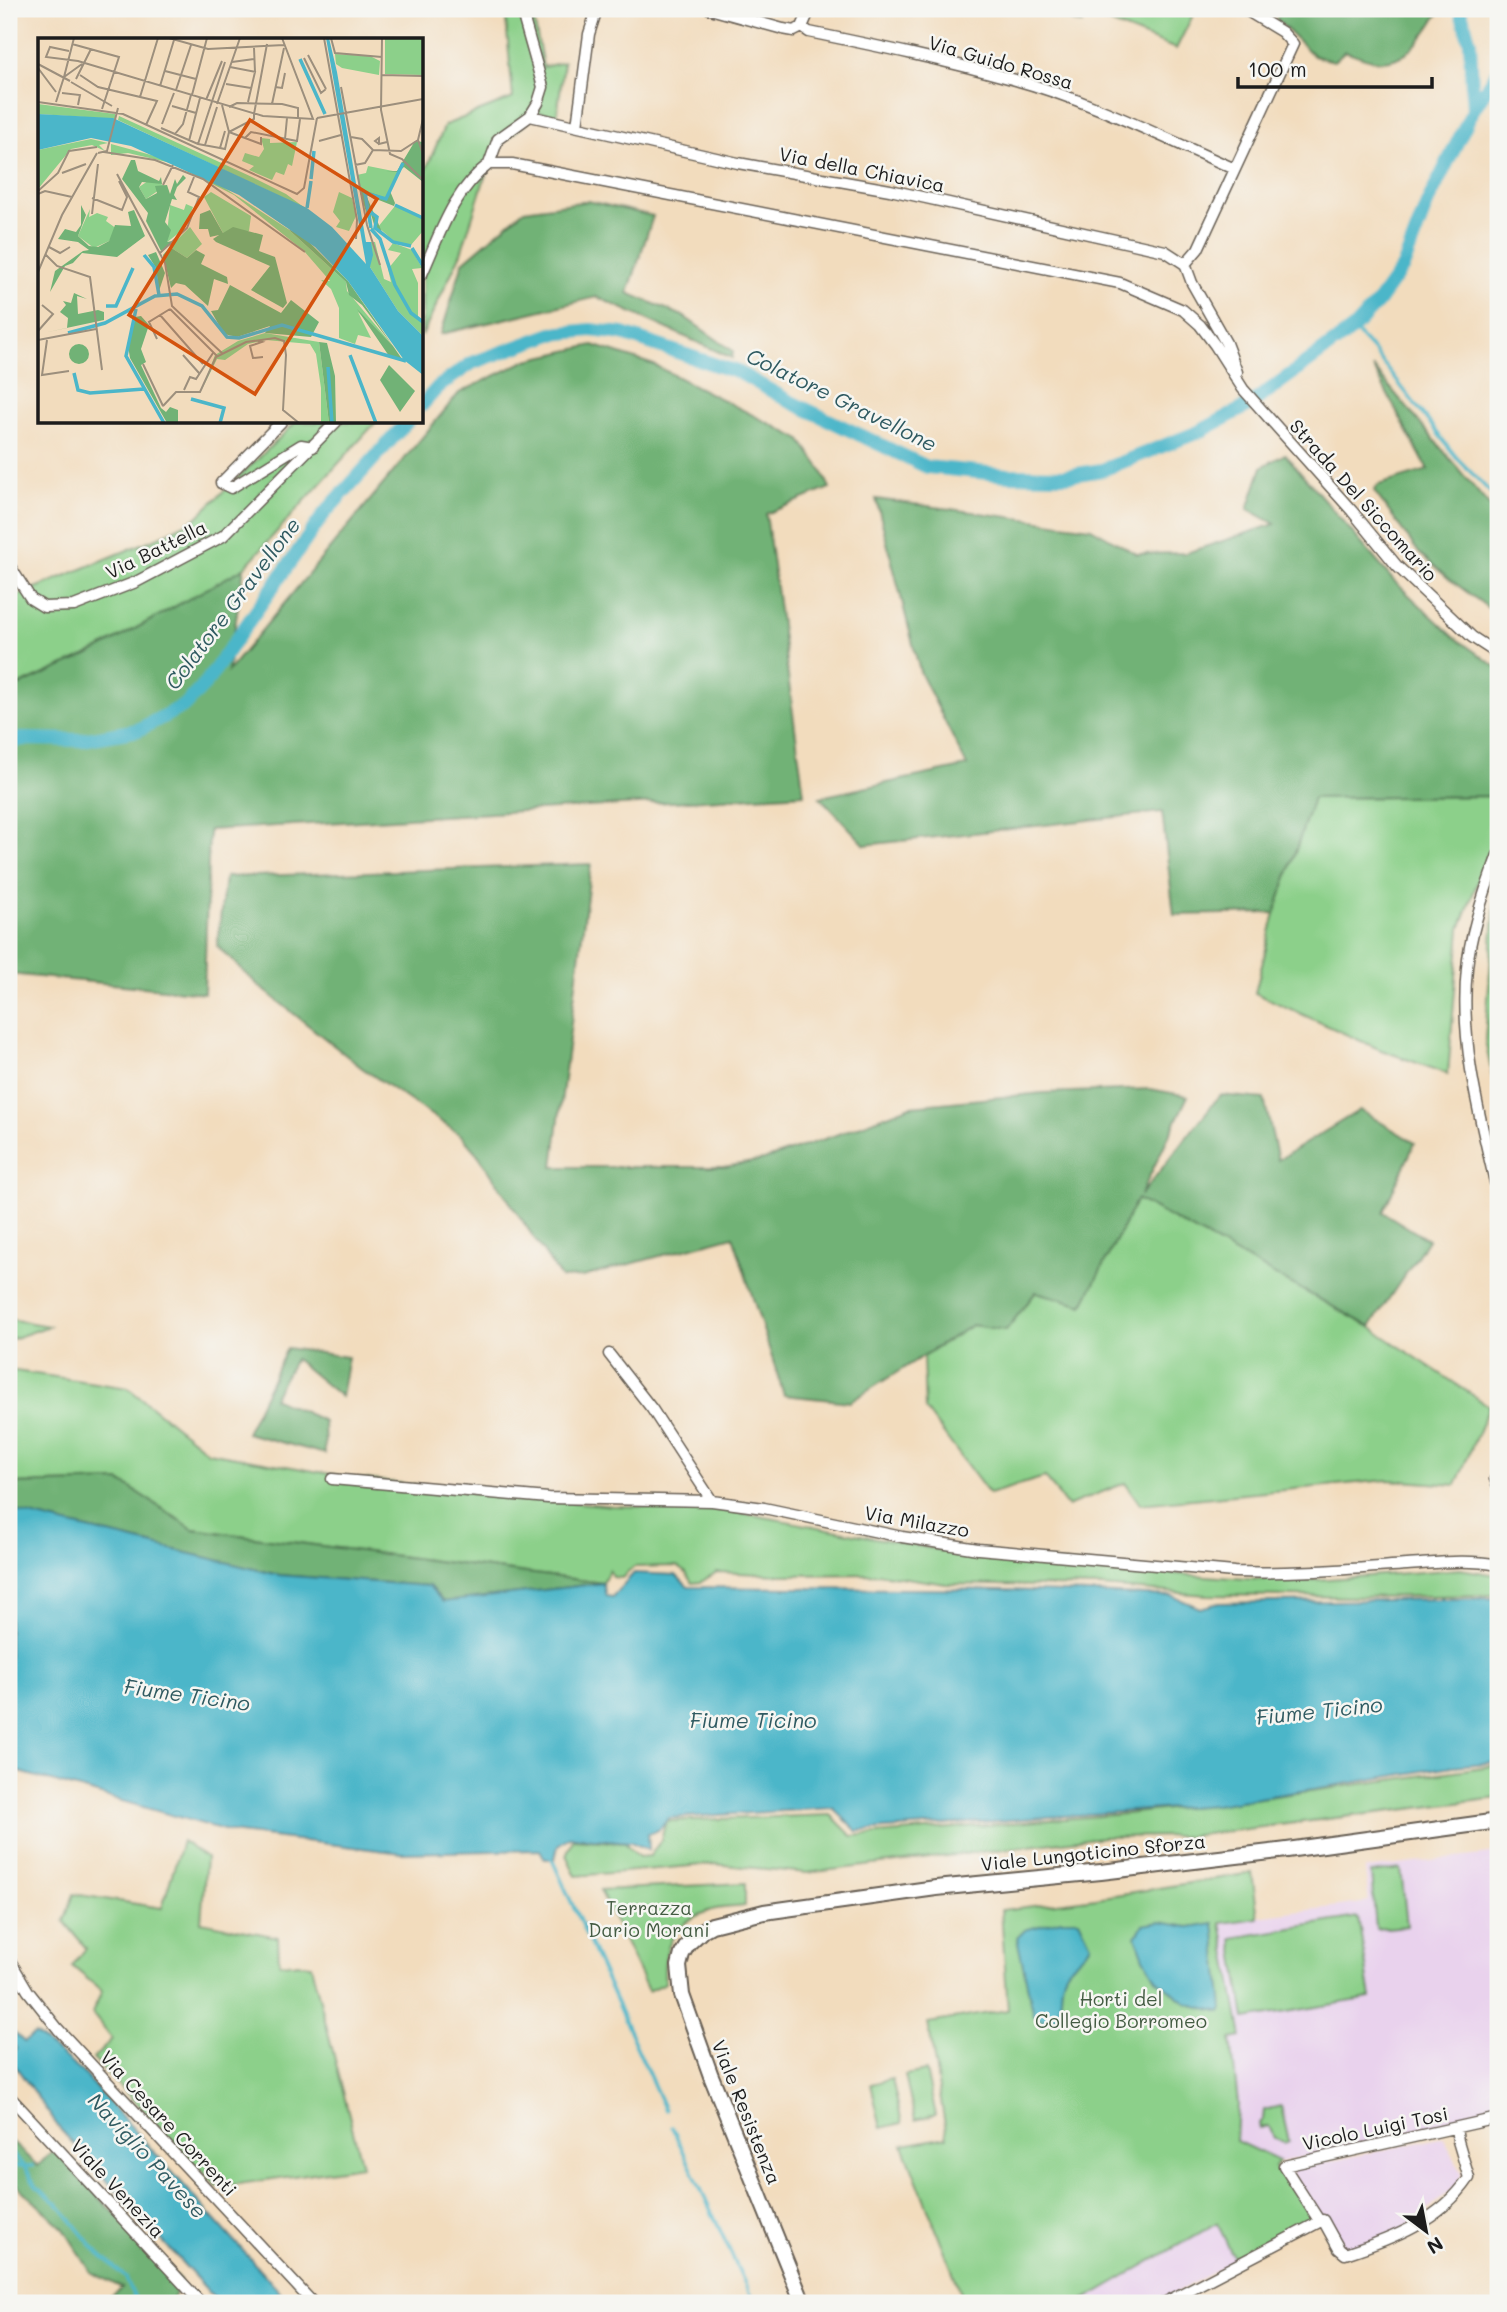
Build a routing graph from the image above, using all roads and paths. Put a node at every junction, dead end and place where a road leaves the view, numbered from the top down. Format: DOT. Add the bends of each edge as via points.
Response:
graph roads {
  1 [pos="522,9"];
  2 [pos="597,9"];
  3 [pos="710,9"];
  4 [pos="810,9"];
  5 [pos="1244,9"];
  6 [pos="802,27"];
  7 [pos="530,116"];
  8 [pos="578,126"];
  9 [pos="489,164"];
  10 [pos="1235,169"];
  11 [pos="1185,264"];
  12 [pos="424,269"];
  13 [pos="1243,389"];
  14 [pos="279,424"];
  15 [pos="334,424"];
  16 [pos="313,447"];
  17 [pos="9,565"];
  18 [pos="1498,653"];
  19 [pos="1498,855"];
  20 [pos="1498,1195"];
  21 [pos="609,1354"];
  22 [pos="332,1479"];
  23 [pos="712,1501"];
  24 [pos="1498,1564"];
  25 [pos="1498,1821"];
  26 [pos="696,1936"];
  27 [pos="9,1959"];
  28 [pos="9,2096"];
  29 [pos="1498,2118"];
  30 [pos="1456,2128"];
  31 [pos="1321,2221"];
  32 [pos="201,2303"];
  33 [pos="313,2303"];
  34 [pos="803,2303"];
  35 [pos="1164,2303"];
  1 -- 7 [label="street" via="543,87"];
  2 -- 8 [label="street" via="589,34"];
  3 -- 6 [label="street, Via Guido Rossa" via="783,29"];
  4 -- 6 [label="street"];
  5 -- 10 [label="street" via="1293,44"];
  6 -- 10 [label="street, Via Guido Rossa" via="1038,87"];
  7 -- 8 [label="street, Via della Chiavica"];
  7 -- 9 [label="street" via="498,139"];
  8 -- 11 [label="street, Via della Chiavica" via="1165,251"];
  9 -- 12 [label="street" via="473,176 450,209"];
  9 -- 13 [label="street" via="512,164 1120,283 1182,310 1200,325"];
  10 -- 11 [label="street" via="1198,249"];
  11 -- 13 [label="street" via="1227,343"];
  13 -- 18 [label="street, Strada Del Siccomario" via="1396,566 1472,637"];
  14 -- 16 [label="street" via="221,482 232,488 301,445"];
  15 -- 16 [label="street, Via Battella"];
  16 -- 17 [label="street, Via Battella" via="223,536 136,582 75,606 44,607 31,600"];
  19 -- 20 [label="street" via="1467,968 1468,1053"];
  21 -- 23 [label="street" via="652,1409"];
  22 -- 23 [label="street, Via Milazzo" via="548,1499"];
  23 -- 24 [label="street, Via Milazzo" via="978,1549 1111,1562 1272,1573 1466,1560"];
  25 -- 26 [label="main road, Viale Lungoticino Sforza" via="764,1912 712,1925"];
  26 -- 34 [label="main road, Viale Resistenza" via="682,1954 681,1995"];
  27 -- 33 [label="street, Via Cesare Correnti" via="58,2029"];
  28 -- 32 [label="street, Viale Venezia"];
  29 -- 30 [label="street, Vicolo Luigi Tosi"];
  30 -- 31 [label="street" via="1469,2178 1433,2216 1345,2254"];
  30 -- 31 [label="street, Vicolo Luigi Tosi" via="1284,2166"];
  31 -- 35 [label="street"];
}
